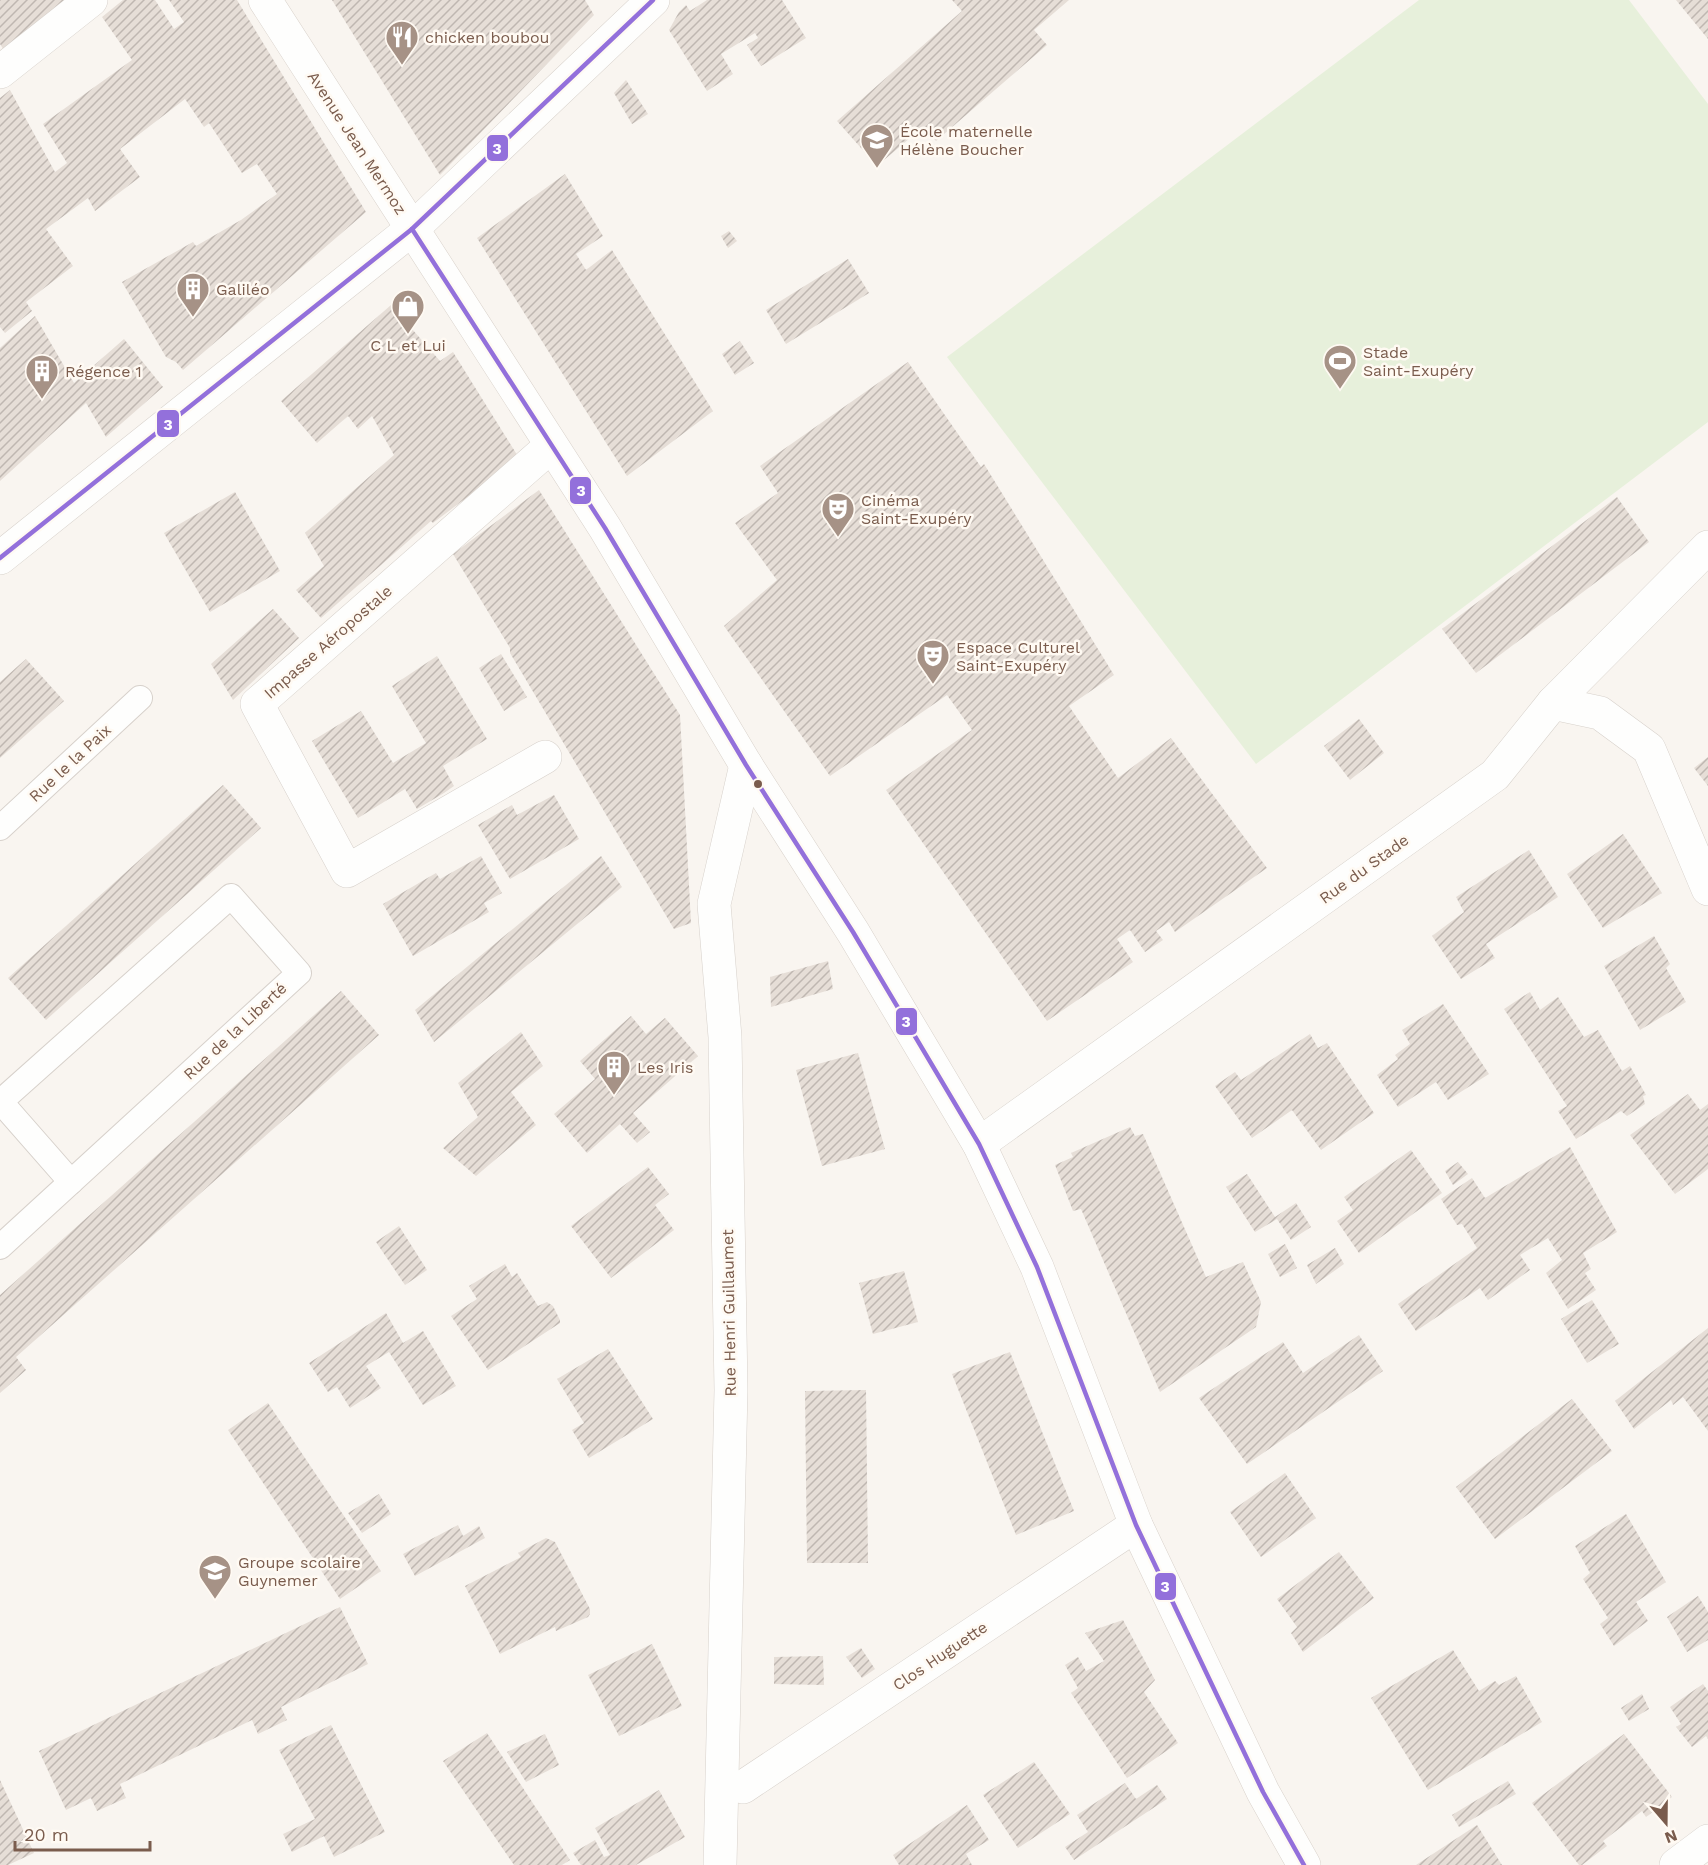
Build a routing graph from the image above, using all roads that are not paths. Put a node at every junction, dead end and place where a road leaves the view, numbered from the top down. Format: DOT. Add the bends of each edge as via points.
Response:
graph roads {
  1 [pos="90,0"];
  2 [pos="265,0"];
  3 [pos="635,7"];
  4 [pos="0,70"];
  5 [pos="412,229"];
  6 [pos="551,446"];
  7 [pos="1708,547"];
  8 [pos="0,558"];
  9 [pos="140,698"];
  10 [pos="1553,704"];
  11 [pos="545,757"];
  12 [pos="746,765"];
  13 [pos="0,828"];
  14 [pos="1708,889"];
  15 [pos="0,1102"];
  16 [pos="979,1144"];
  17 [pos="71,1182"];
  18 [pos="0,1247"];
  19 [pos="1136,1525"];
  20 [pos="743,1787"];
  21 [pos="1708,1841"];
  22 [pos="720,1865"];
  23 [pos="1304,1865"];
  24 [pos="1676,1865"];
  1 -- 4 [label="street"];
  2 -- 5 [label="street, Avenue Jean Mermoz"];
  3 -- 5 [label="street"];
  5 -- 6 [label="street, Avenue Jean Mermoz"];
  5 -- 8 [label="street"];
  6 -- 11 [label="street, Impasse Aéropostale" via="257,705 346,871"];
  6 -- 12 [label="street, Avenue Jean Mermoz" via="605,528"];
  7 -- 10 [label="street, Rue du Stade"];
  9 -- 13 [label="lane, Rue le la Paix"];
  10 -- 14 [label="street" via="1600,713 1649,749"];
  10 -- 16 [label="street, Rue du Stade" via="1495,775"];
  12 -- 16 [label="street, Avenue Jean Mermoz" via="848,924"];
  12 -- 22 [label="street, Rue Henri Guillaumet" via="714,904 725,1037 731,1390"];
  15 -- 17 [label="lane"];
  15 -- 17 [label="lane, Rue de la Liberté" via="231,896 299,973"];
  16 -- 19 [label="street, Avenue Jean Mermoz" via="1037,1267"];
  17 -- 18 [label="lane, Rue de la Liberté"];
  19 -- 20 [label="street, Clos Huguette"];
  19 -- 23 [label="street, Avenue Jean Mermoz" via="1263,1792"];
  21 -- 24 [label="street"];
}
